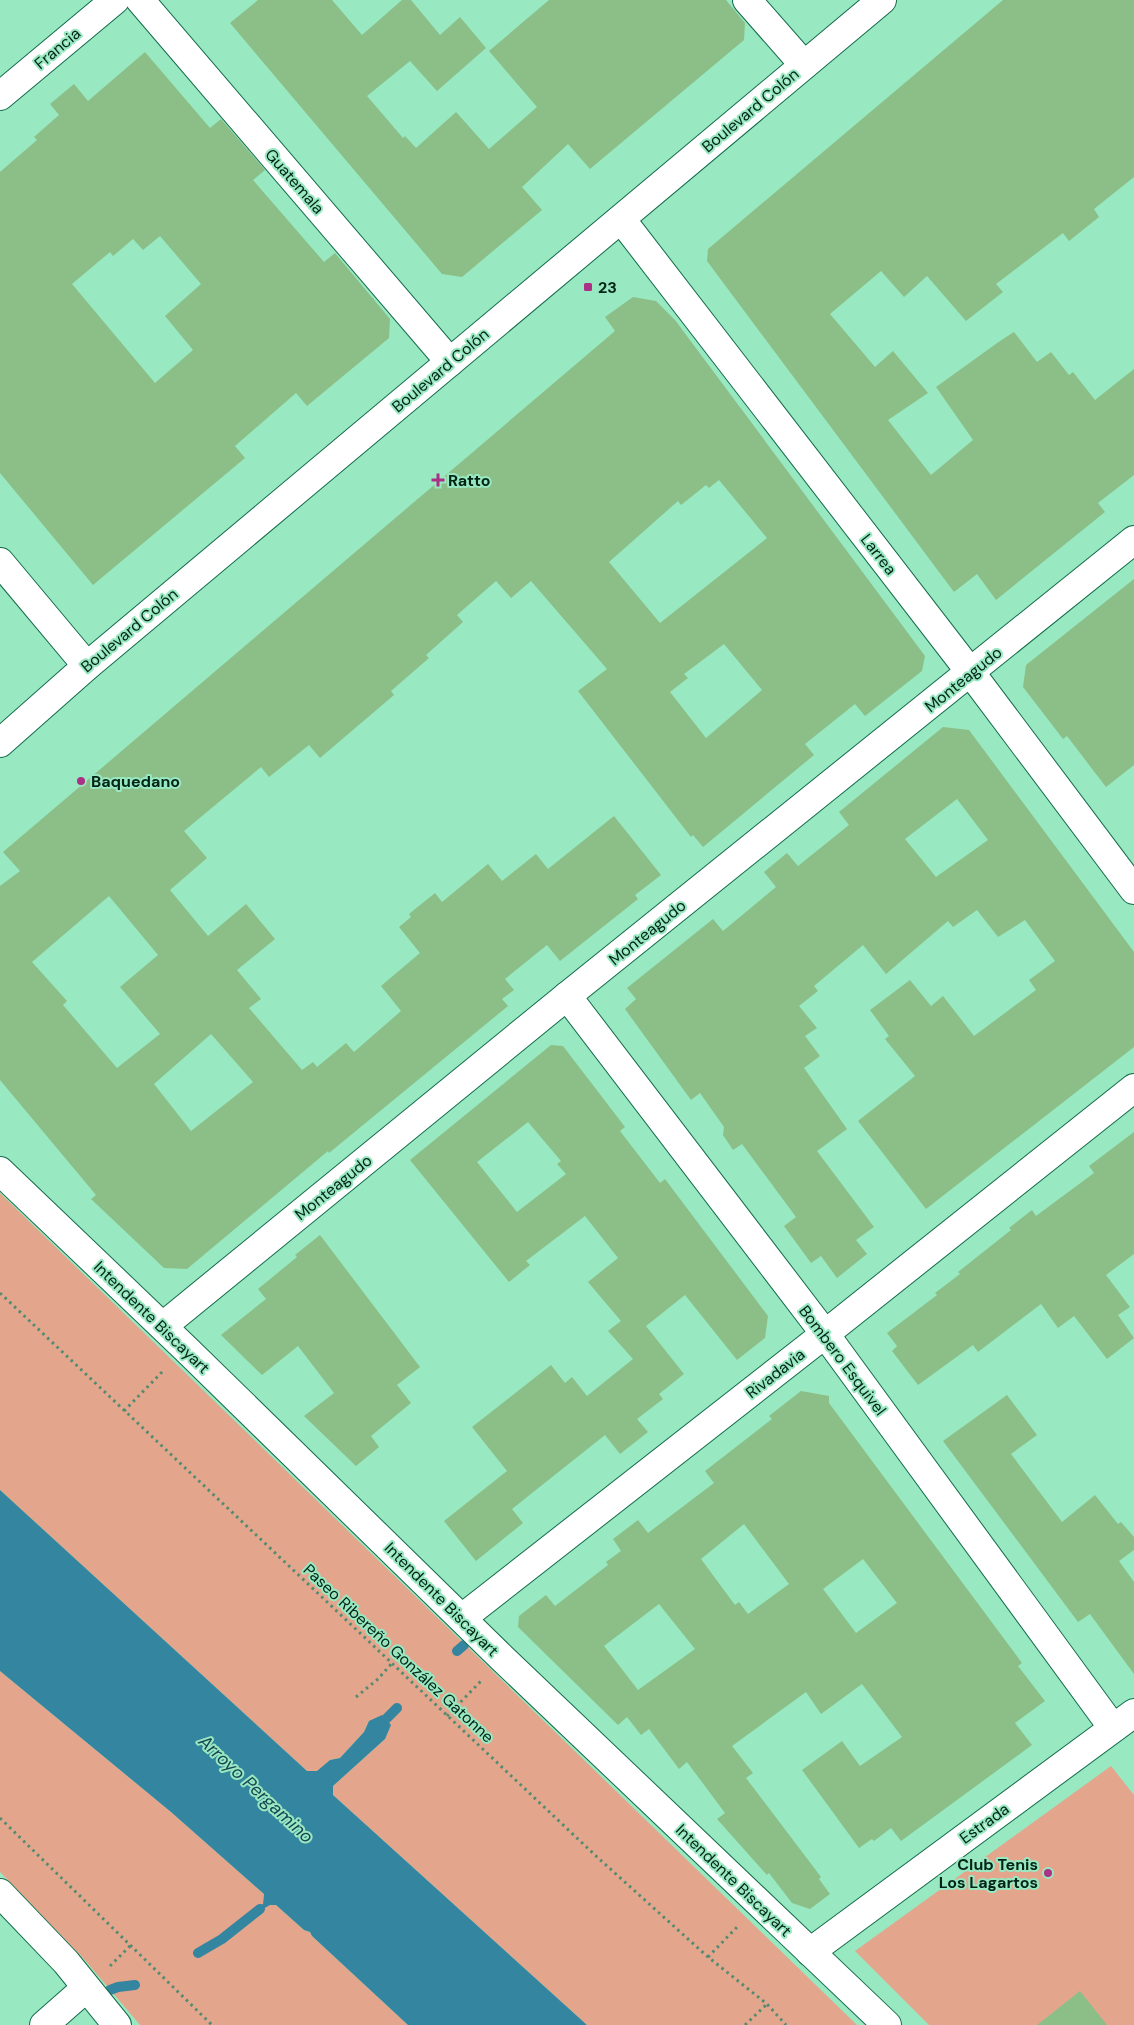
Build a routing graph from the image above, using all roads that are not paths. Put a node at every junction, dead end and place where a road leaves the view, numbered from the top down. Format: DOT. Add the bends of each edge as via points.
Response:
graph roads {
  1 [pos="115,0"];
  2 [pos="140,0"];
  3 [pos="748,0"];
  4 [pos="882,0"];
  5 [pos="804,65"];
  6 [pos="0,96"];
  7 [pos="621,219"];
  8 [pos="450,362"];
  9 [pos="1134,540"];
  10 [pos="0,562"];
  11 [pos="86,666"];
  12 [pos="971,673"];
  13 [pos="0,743"];
  14 [pos="1134,890"];
  15 [pos="567,996"];
  16 [pos="1134,1088"];
  17 [pos="0,1171"];
  18 [pos="163,1326"];
  19 [pos="825,1334"];
  20 [pos="462,1618"];
  21 [pos="1124,1720"];
  22 [pos="0,1893"];
  23 [pos="810,1952"];
  24 [pos="86,1988"];
  25 [pos="44,2025"];
  26 [pos="117,2025"];
  27 [pos="887,2025"];
  1 -- 6 [label="street, Francia"];
  2 -- 8 [label="street, Guatemala"];
  3 -- 5 [label="street"];
  4 -- 5 [label="street, Boulevard Colón"];
  5 -- 7 [label="street, Boulevard Colón"];
  7 -- 8 [label="street, Boulevard Colón"];
  7 -- 12 [label="street, Larrea"];
  8 -- 11 [label="street, Boulevard Colón"];
  9 -- 12 [label="street, Monteagudo"];
  10 -- 11 [label="street"];
  11 -- 13 [label="street, Boulevard Colón"];
  12 -- 14 [label="street, Larrea"];
  12 -- 15 [label="street, Monteagudo"];
  15 -- 18 [label="street, Monteagudo"];
  15 -- 19 [label="street, Bombero Esquivel"];
  16 -- 19 [label="street, Rivadavia"];
  17 -- 18 [label="street, Intendente Biscayart"];
  18 -- 20 [label="street, Intendente Biscayart"];
  19 -- 20 [label="street, Rivadavia"];
  19 -- 21 [label="street, Bombero Esquivel"];
  20 -- 23 [label="street, Intendente Biscayart"];
  21 -- 23 [label="street, Estrada"];
  22 -- 24 [label="street" via="66,1962"];
  23 -- 27 [label="street, Intendente Biscayart"];
  24 -- 25 [label="street"];
  24 -- 26 [label="street"];
}
